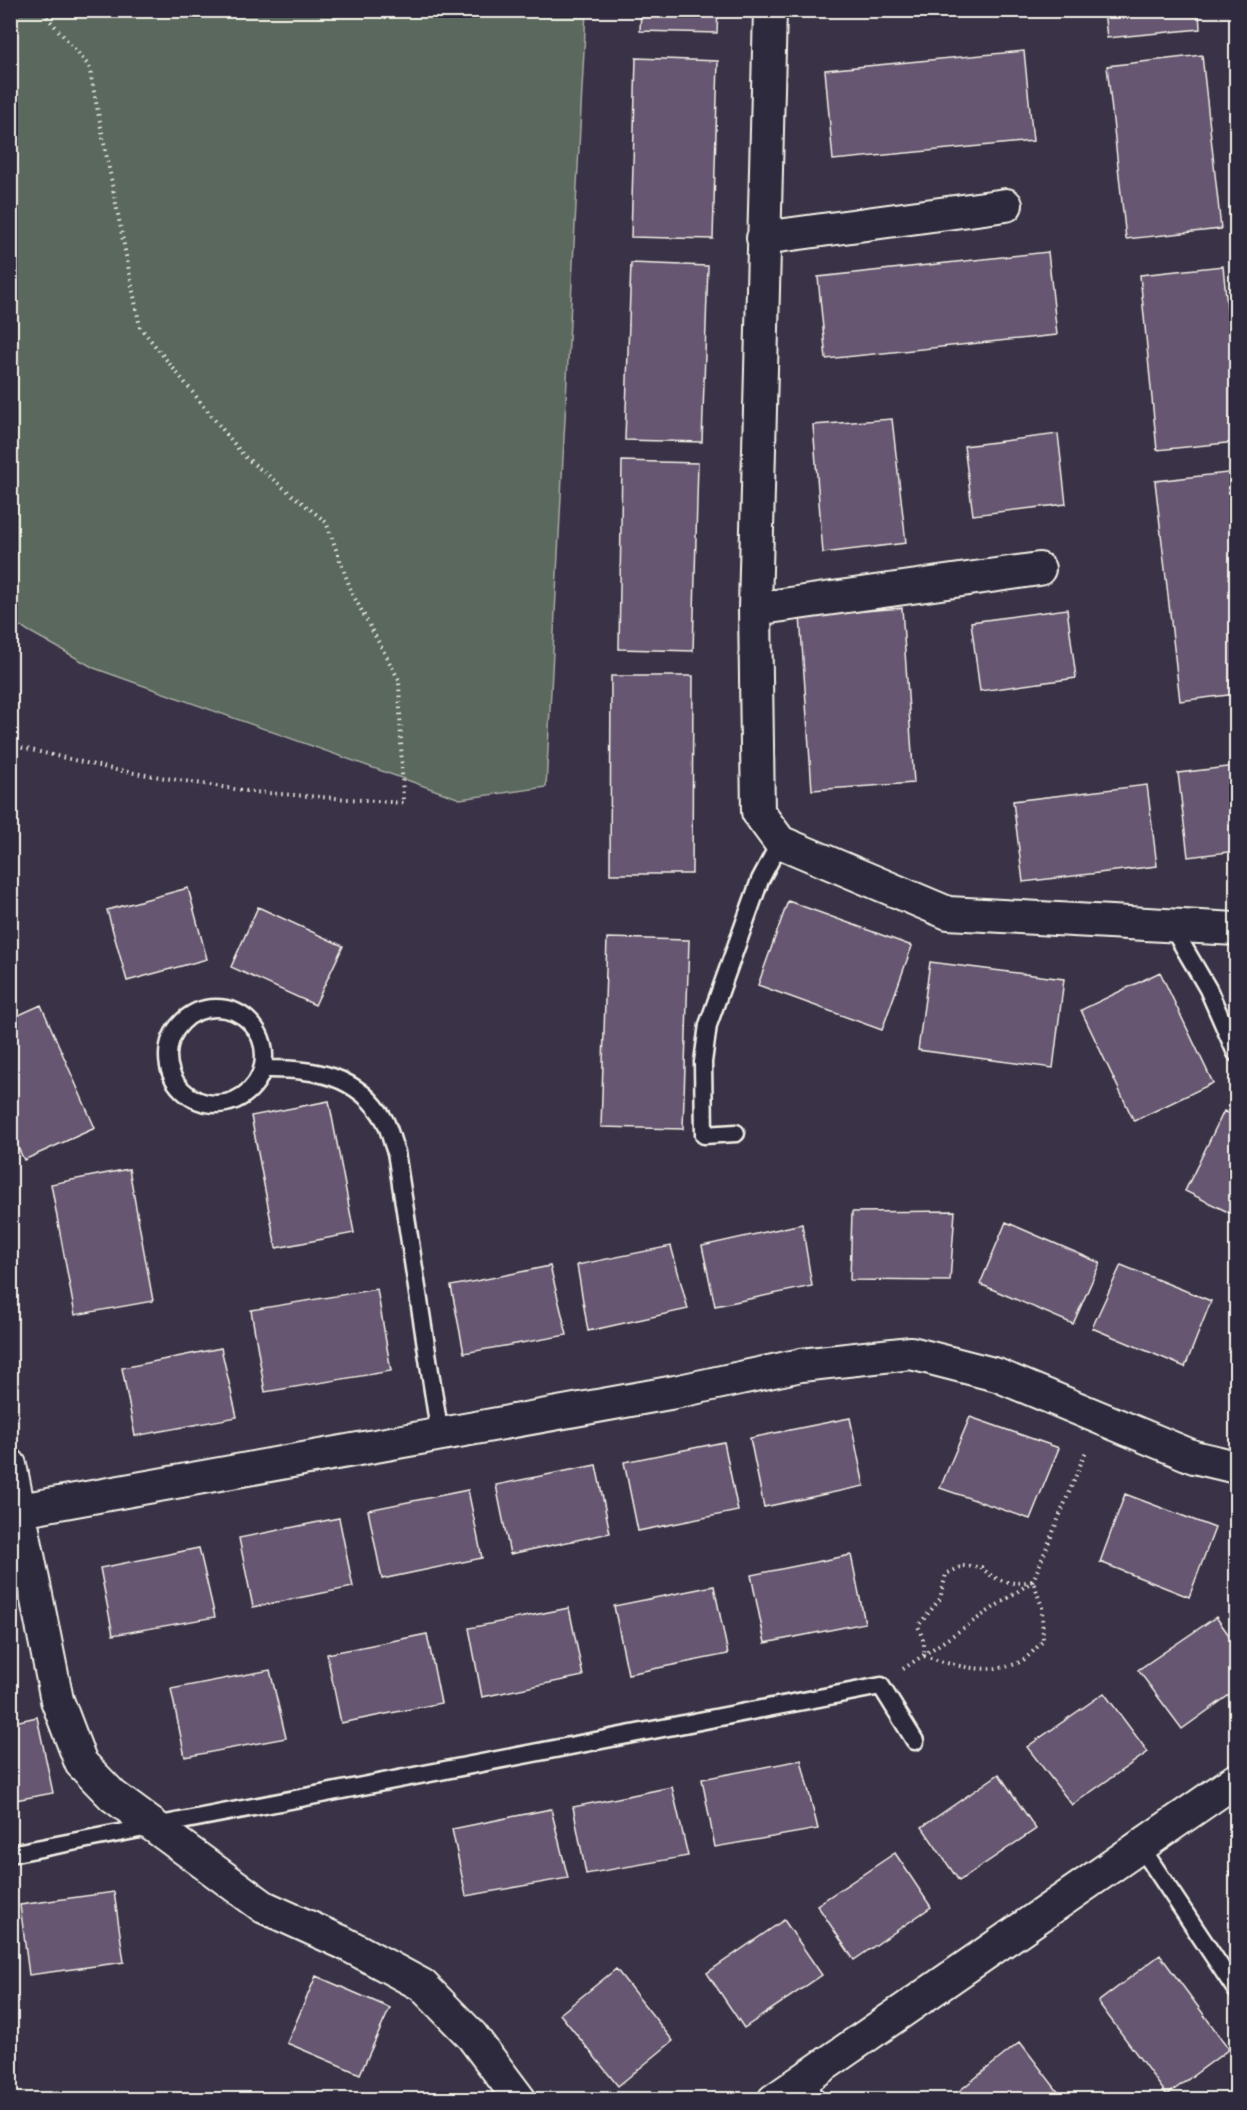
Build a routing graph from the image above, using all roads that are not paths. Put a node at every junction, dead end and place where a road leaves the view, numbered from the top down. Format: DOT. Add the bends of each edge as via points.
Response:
graph roads {
  1 [pos="770,10"];
  2 [pos="1006,205"];
  3 [pos="763,238"];
  4 [pos="1039,569"];
  5 [pos="755,609"];
  6 [pos="780,842"];
  7 [pos="1172,927"];
  8 [pos="1236,929"];
  9 [pos="1236,1053"];
  10 [pos="262,1070"];
  11 [pos="736,1133"];
  12 [pos="440,1436"];
  13 [pos="10,1465"];
  14 [pos="1236,1467"];
  15 [pos="20,1510"];
  16 [pos="915,1741"];
  17 [pos="1236,1780"];
  18 [pos="152,1827"];
  19 [pos="1141,1847"];
  20 [pos="10,1854"];
  21 [pos="1236,1990"];
  22 [pos="810,2089"];
  23 [pos="520,2100"];
  24 [pos="774,2100"];
  1 -- 3 [label="street"];
  2 -- 3 [label="street"];
  3 -- 5 [label="street"];
  4 -- 5 [label="street"];
  5 -- 6 [label="street" via="758,812"];
  6 -- 7 [label="street" via="948,913"];
  6 -- 11 [label="lane" via="743,924 713,1007 705,1042 704,1135"];
  7 -- 8 [label="street"];
  7 -- 9 [label="lane" via="1208,989"];
  10 -- 10 [label="lane" via="264,1051 258,1033 246,1018 229,1010 210,1008 192,1014 169,1043 168,1062 174,1080 186,1095 203,1103 222,1104 240,1099 254,1086"];
  10 -- 12 [label="lane" via="298,1068 332,1075 362,1094 385,1121 396,1152"];
  12 -- 14 [label="street" via="801,1365 911,1353 997,1375 1194,1457"];
  12 -- 15 [label="street"];
  13 -- 15 [label="street"];
  15 -- 18 [label="street" via="57,1700 81,1763 113,1797"];
  16 -- 18 [label="lane" via="881,1686"];
  17 -- 19 [label="street"];
  18 -- 20 [label="lane"];
  18 -- 23 [label="street" via="264,1907 344,1943 422,1985 472,2036"];
  19 -- 21 [label="lane"];
  19 -- 22 [label="street"];
  22 -- 24 [label="street"];
}
